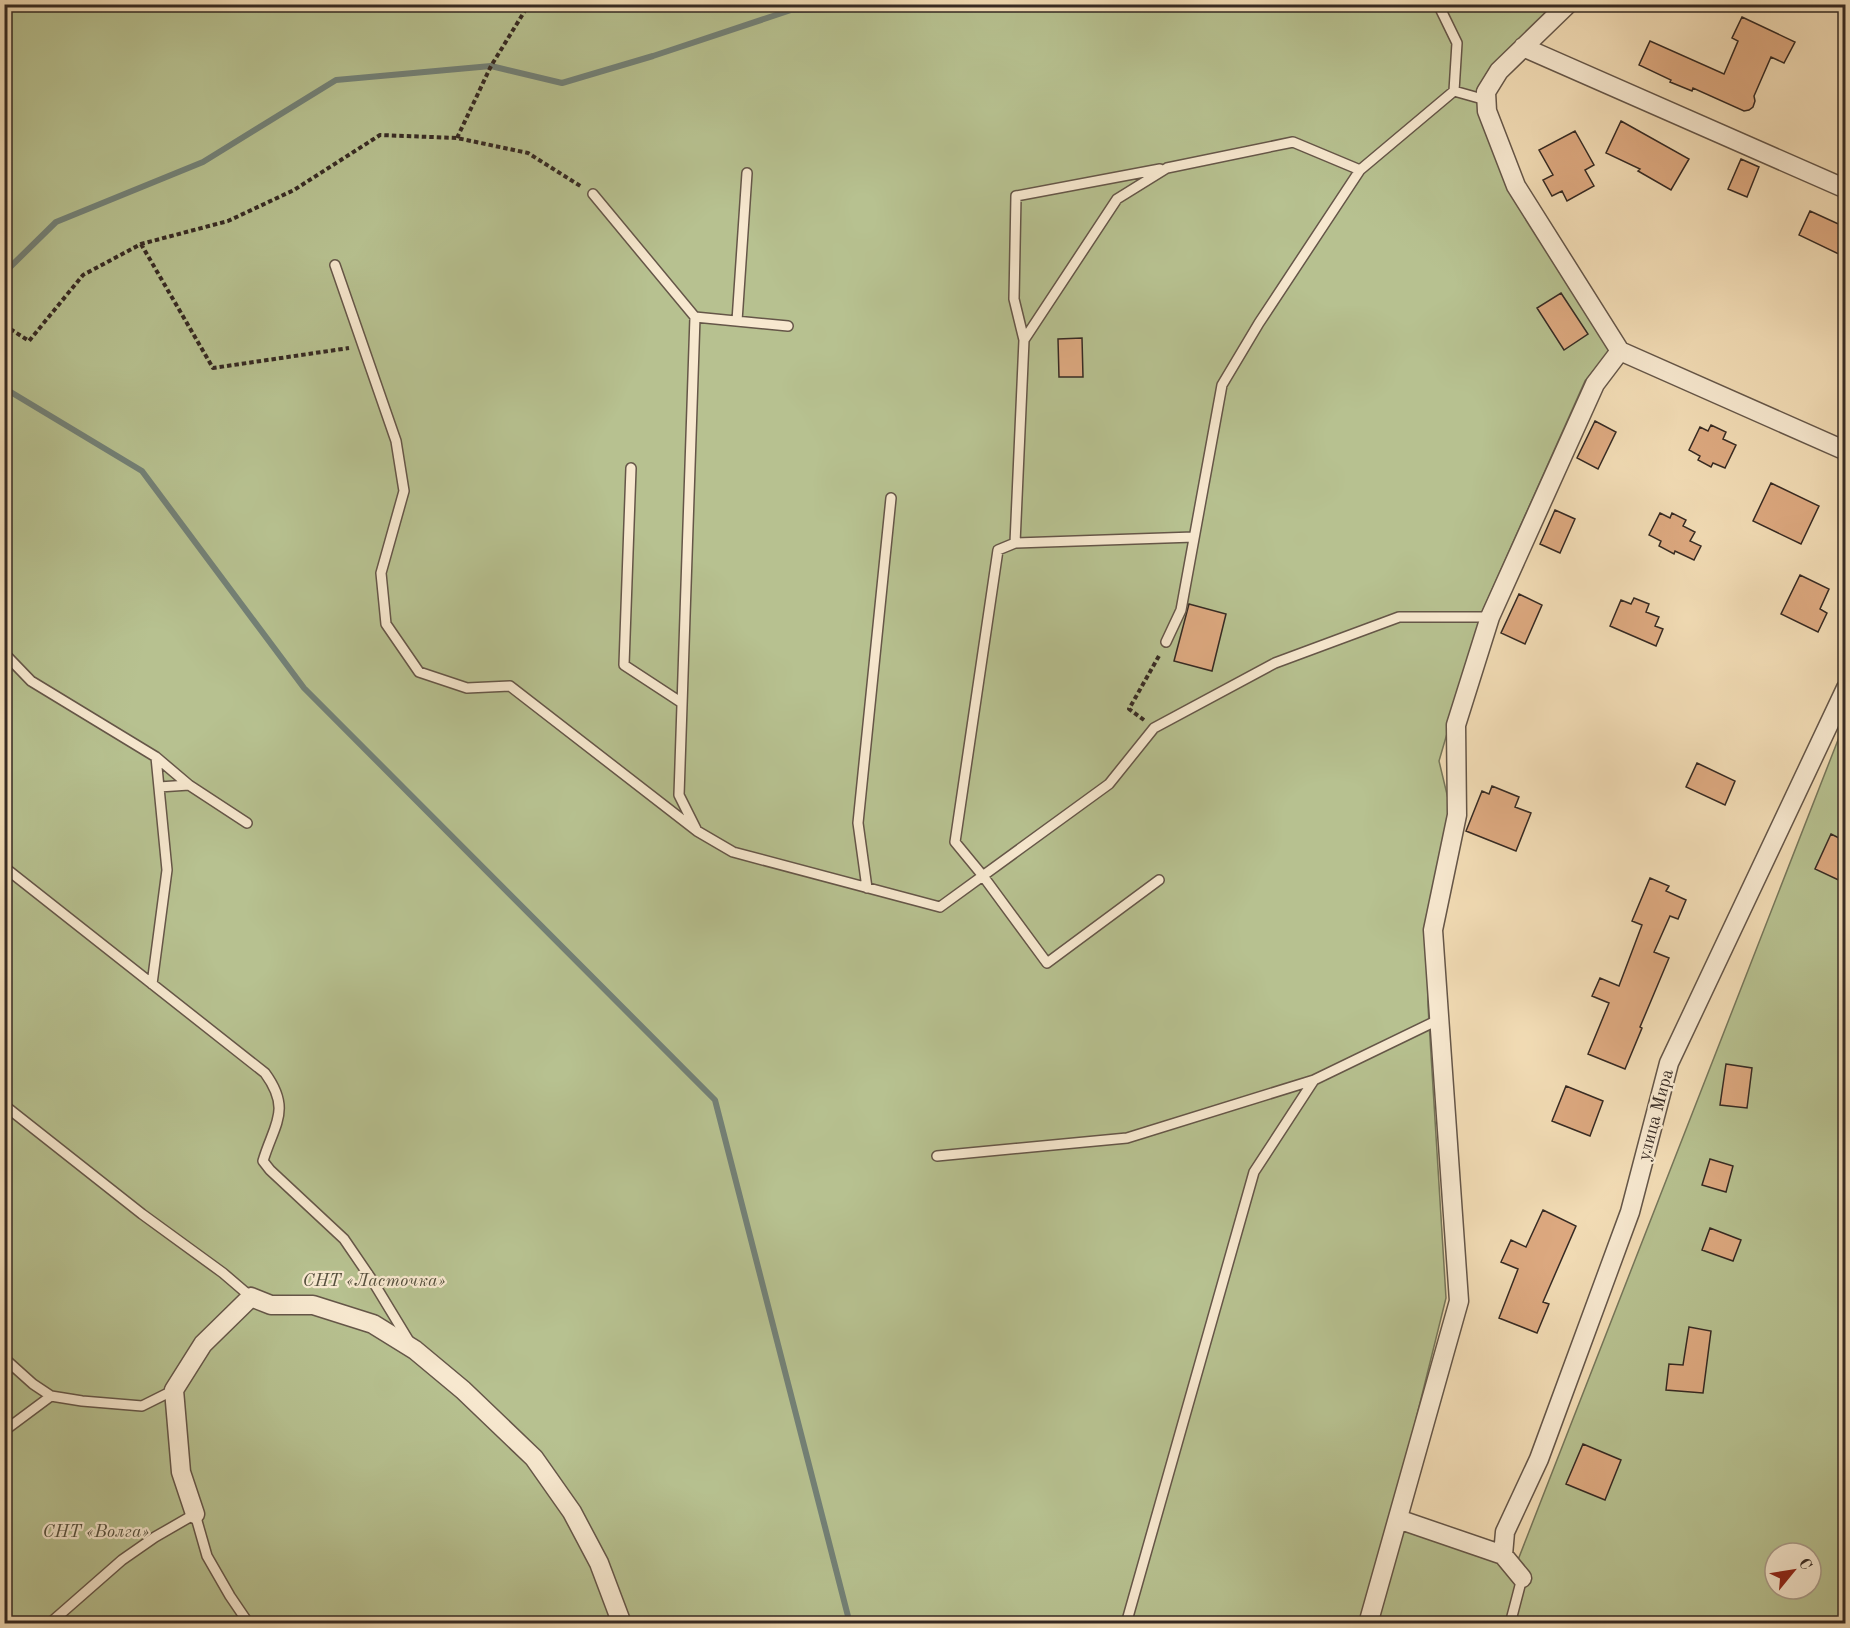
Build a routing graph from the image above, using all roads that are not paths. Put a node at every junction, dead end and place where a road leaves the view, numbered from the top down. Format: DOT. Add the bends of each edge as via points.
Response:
graph roads {
  1 [pos="1438,4"];
  2 [pos="1568,4"];
  3 [pos="1523,46"];
  4 [pos="1454,91"];
  5 [pos="1486,100"];
  6 [pos="1167,168"];
  7 [pos="1360,170"];
  8 [pos="747,173"];
  9 [pos="1845,189"];
  10 [pos="593,194"];
  11 [pos="335,265"];
  12 [pos="695,317"];
  13 [pos="737,321"];
  14 [pos="788,326"];
  15 [pos="1024,340"];
  16 [pos="1620,351"];
  17 [pos="1845,451"];
  18 [pos="631,468"];
  19 [pos="891,498"];
  20 [pos="1194,537"];
  21 [pos="1015,543"];
  22 [pos="1490,617"];
  23 [pos="1166,642"];
  24 [pos="4,653"];
  25 [pos="1845,688"];
  26 [pos="682,703"];
  27 [pos="156,757"];
  28 [pos="189,785"];
  29 [pos="159,787"];
  30 [pos="247,823"];
  31 [pos="697,831"];
  32 [pos="4,867"];
  33 [pos="983,876"];
  34 [pos="1158,880"];
  35 [pos="867,888"];
  36 [pos="152,984"];
  37 [pos="1438,1020"];
  38 [pos="1314,1080"];
  39 [pos="4,1105"];
  40 [pos="937,1156"];
  41 [pos="251,1297"];
  42 [pos="415,1350"];
  43 [pos="4,1358"];
  44 [pos="174,1390"];
  45 [pos="51,1396"];
  46 [pos="4,1431"];
  47 [pos="195,1514"];
  48 [pos="1398,1519"];
  49 [pos="1503,1556"];
  50 [pos="1522,1578"];
  51 [pos="49,1623"];
  52 [pos="249,1623"];
  53 [pos="622,1623"];
  54 [pos="1126,1623"];
  55 [pos="1368,1623"];
  56 [pos="1510,1623"];
  1 -- 4 [label="lane" via="1457,44"];
  2 -- 3 [label="street"];
  3 -- 5 [label="street" via="1499,71 1486,92"];
  3 -- 9 [label="street"];
  4 -- 5 [label="lane"];
  4 -- 7 [label="lane"];
  5 -- 16 [label="street" via="1516,186"];
  6 -- 7 [label="lane" via="1293,142"];
  6 -- 15 [label="lane" via="1117,199"];
  6 -- 15 [label="lane" via="1016,196 1014,299"];
  7 -- 20 [label="lane" via="1221,385"];
  8 -- 13 [label="lane"];
  10 -- 12 [label="lane"];
  11 -- 31 [label="lane" via="396,441 404,491 381,573 386,624 419,672 466,688 510,686"];
  12 -- 13 [label="lane"];
  12 -- 26 [label="lane"];
  13 -- 14 [label="lane"];
  15 -- 21 [label="lane"];
  16 -- 17 [label="street"];
  16 -- 22 [label="street" via="1595,384"];
  18 -- 26 [label="lane" via="624,665"];
  19 -- 35 [label="lane" via="858,823"];
  20 -- 21 [label="lane"];
  20 -- 23 [label="lane" via="1181,610"];
  21 -- 33 [label="lane" via="998,550 955,842"];
  22 -- 33 [label="lane" via="1399,617 1275,663 1154,728 1109,784"];
  22 -- 37 [label="street" via="1456,725 1457,815 1433,930"];
  24 -- 27 [label="lane" via="31,681"];
  25 -- 49 [label="street, улица Мира" via="1669,1063 1630,1212 1539,1460 1505,1532"];
  26 -- 31 [label="lane" via="679,795"];
  27 -- 28 [label="lane"];
  27 -- 29 [label="lane"];
  28 -- 29 [label="lane"];
  28 -- 30 [label="lane"];
  29 -- 36 [label="lane" via="167,870"];
  31 -- 35 [label="lane" via="733,852"];
  32 -- 36 [label="lane"];
  33 -- 34 [label="lane" via="1047,963"];
  33 -- 35 [label="lane" via="940,907"];
  36 -- 42 [label="lane" via="265,1073 275,1087 279,1123 263,1161 344,1239"];
  37 -- 38 [label="lane"];
  37 -- 48 [label="street" via="1459,1301"];
  38 -- 40 [label="lane" via="1127,1138"];
  38 -- 54 [label="lane" via="1254,1172"];
  39 -- 41 [label="lane"];
  41 -- 42 [label="street" via="271,1305 313,1305 374,1324"];
  41 -- 44 [label="street" via="203,1344"];
  42 -- 53 [label="street" via="534,1458 572,1512 599,1563"];
  43 -- 45 [label="lane"];
  44 -- 45 [label="lane" via="142,1406"];
  44 -- 47 [label="street" via="181,1472"];
  45 -- 46 [label="lane"];
  47 -- 51 [label="lane" via="122,1560"];
  47 -- 52 [label="lane" via="207,1556"];
  48 -- 49 [label="street"];
  48 -- 55 [label="street"];
  49 -- 50 [label="street"];
  50 -- 56 [label="lane"];
}
